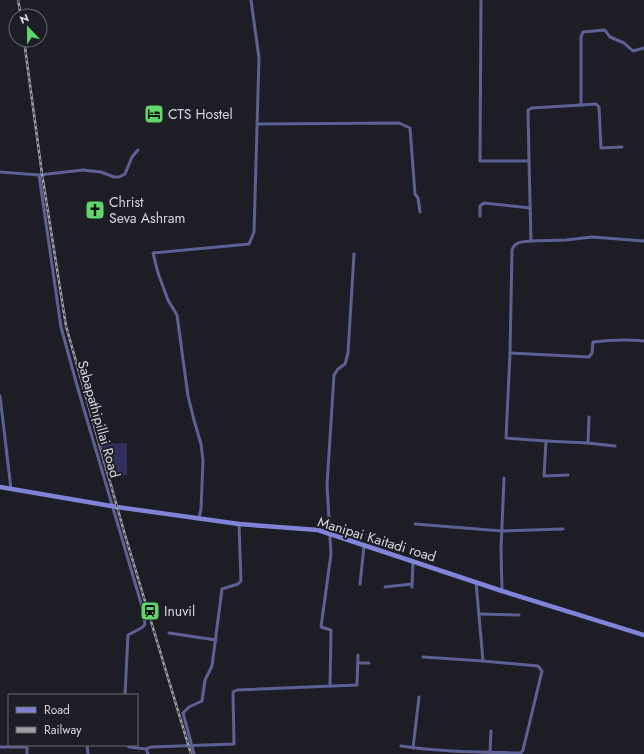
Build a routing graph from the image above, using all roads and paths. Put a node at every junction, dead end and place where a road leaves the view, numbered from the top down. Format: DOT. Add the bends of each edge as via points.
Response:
graph roads {
  1 [pos="252,0"];
  2 [pos="481,0"];
  3 [pos="644,48"];
  4 [pos="581,105"];
  5 [pos="258,124"];
  6 [pos="622,147"];
  7 [pos="138,150"];
  8 [pos="529,161"];
  9 [pos="0,172"];
  10 [pos="39,175"];
  11 [pos="530,208"];
  12 [pos="420,212"];
  13 [pos="480,216"];
  14 [pos="531,241"];
  15 [pos="644,241"];
  16 [pos="354,254"];
  17 [pos="644,341"];
  18 [pos="510,353"];
  19 [pos="0,396"];
  20 [pos="589,417"];
  21 [pos="546,440"];
  22 [pos="588,443"];
  23 [pos="615,446"];
  24 [pos="568,475"];
  25 [pos="504,478"];
  26 [pos="0,487"];
  27 [pos="11,489"];
  28 [pos="113,506"];
  29 [pos="199,518"];
  30 [pos="239,524"];
  31 [pos="415,524"];
  32 [pos="563,529"];
  33 [pos="502,531"];
  34 [pos="329,534"];
  35 [pos="364,546"];
  36 [pos="413,561"];
  37 [pos="476,582"];
  38 [pos="360,584"];
  39 [pos="385,587"];
  40 [pos="502,591"];
  41 [pos="479,614"];
  42 [pos="519,615"];
  43 [pos="169,633"];
  44 [pos="644,635"];
  45 [pos="216,640"];
  46 [pos="358,655"];
  47 [pos="423,657"];
  48 [pos="483,661"];
  49 [pos="358,663"];
  50 [pos="369,663"];
  51 [pos="330,686"];
  52 [pos="125,694"];
  53 [pos="419,697"];
  54 [pos="491,731"];
  55 [pos="191,744"];
  56 [pos="27,746"];
  57 [pos="128,746"];
  58 [pos="400,746"];
  59 [pos="0,747"];
  60 [pos="413,748"];
  61 [pos="146,749"];
  62 [pos="421,749"];
  63 [pos="490,752"];
  64 [pos="27,754"];
  65 [pos="148,754"];
  66 [pos="194,754"];
  67 [pos="421,754"];
  1 -- 5 [label="street" via="259,58"];
  2 -- 8 [label="street" via="480,160"];
  3 -- 4 [label="street" via="633,51 624,43 610,37 605,30 583,32"];
  4 -- 6 [label="street" via="596,104 600,107 601,148"];
  4 -- 8 [label="street" via="528,110"];
  5 -- 12 [label="street" via="399,123 410,128 415,194"];
  5 -- 29 [label="street" via="254,232 249,244 153,253 168,300 177,315 188,396 201,444 204,462"];
  7 -- 10 [label="street" via="125,174 119,177 83,170"];
  8 -- 11 [label="street"];
  9 -- 10 [label="street"];
  10 -- 28 [label="street, Sabapathipillai Road" via="61,327"];
  11 -- 13 [label="street" via="484,203 480,206"];
  11 -- 14 [label="street"];
  14 -- 15 [label="street" via="592,237"];
  14 -- 18 [label="street" via="517,243 512,250"];
  16 -- 34 [label="street" via="348,353 346,364 334,375 327,484"];
  17 -- 18 [label="street" via="593,342 592,353 589,356"];
  18 -- 21 [label="street" via="506,438"];
  19 -- 27 [label="street"];
  20 -- 22 [label="street"];
  21 -- 22 [label="street"];
  21 -- 24 [label="street" via="544,476"];
  22 -- 23 [label="street"];
  25 -- 33 [label="street"];
  26 -- 27 [label="main road, Manipai Kaitadi road"];
  27 -- 28 [label="main road, Manipai Kaitadi road"];
  28 -- 29 [label="main road, Manipai Kaitadi road"];
  28 -- 52 [label="street, Sabapathipillai Road" via="144,610 143,627 128,635"];
  29 -- 30 [label="main road, Manipai Kaitadi road"];
  30 -- 34 [label="main road, Manipai Kaitadi road" via="318,530"];
  30 -- 45 [label="street" via="241,581 222,589"];
  31 -- 33 [label="street"];
  32 -- 33 [label="street"];
  33 -- 40 [label="street"];
  34 -- 35 [label="main road, Manipai Kaitadi road"];
  34 -- 51 [label="street" via="331,554 321,627 331,630"];
  35 -- 36 [label="main road, Manipai Kaitadi road"];
  35 -- 38 [label="street"];
  36 -- 37 [label="main road, Manipai Kaitadi road"];
  36 -- 39 [label="street" via="412,586"];
  37 -- 40 [label="main road, Manipai Kaitadi road"];
  37 -- 41 [label="street"];
  40 -- 44 [label="main road, Manipai Kaitadi road"];
  41 -- 42 [label="street"];
  41 -- 48 [label="street"];
  43 -- 45 [label="street"];
  45 -- 55 [label="street" via="202,701 183,713"];
  46 -- 49 [label="street"];
  47 -- 48 [label="street"];
  48 -- 63 [label="street" via="538,666 542,671 523,750 521,753"];
  49 -- 50 [label="street"];
  49 -- 51 [label="street" via="357,685"];
  51 -- 55 [label="street" via="237,690 233,692 234,744"];
  53 -- 60 [label="street"];
  54 -- 63 [label="street"];
  55 -- 61 [label="street"];
  55 -- 66 [label="street"];
  56 -- 59 [label="street"];
  56 -- 64 [label="street"];
  57 -- 61 [label="street"];
  58 -- 60 [label="street"];
  60 -- 62 [label="street"];
  61 -- 65 [label="street"];
  62 -- 63 [label="street"];
  62 -- 67 [label="street"];
}
